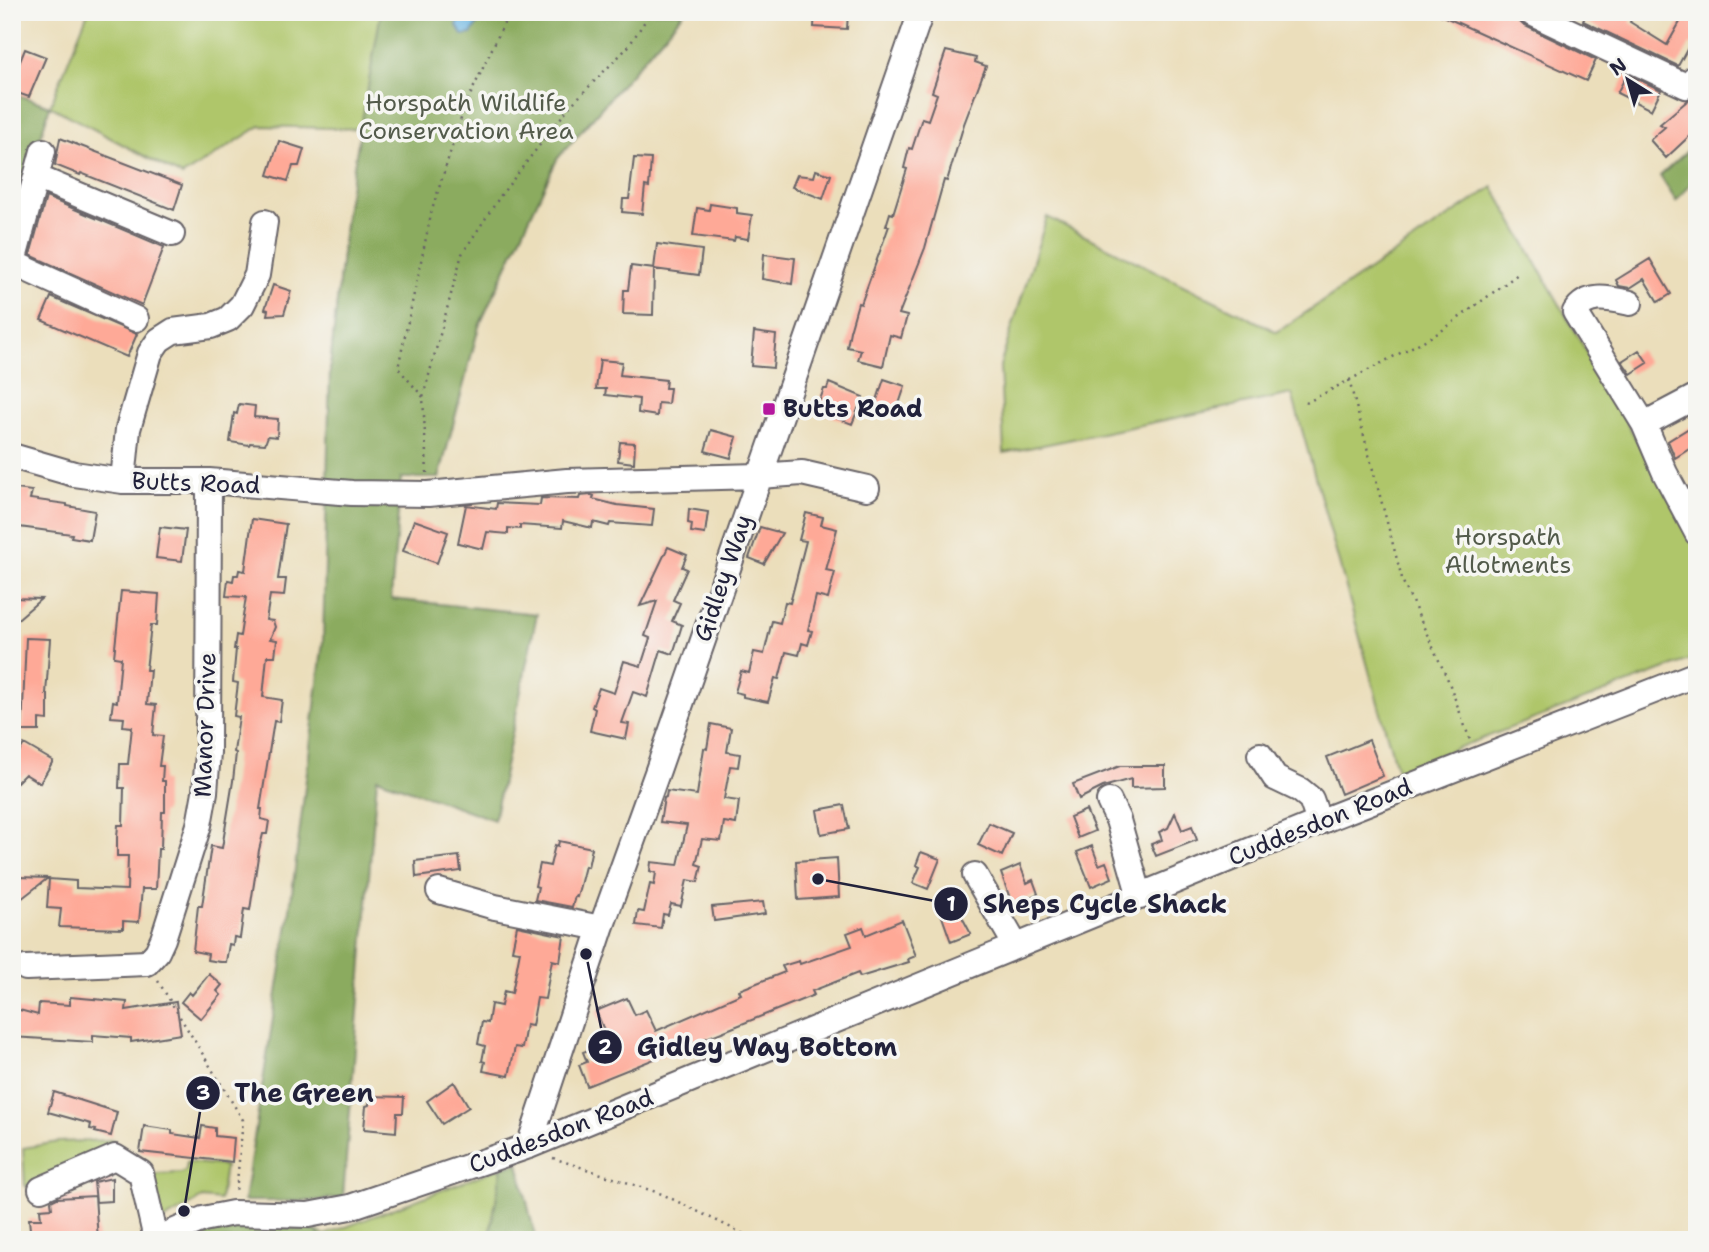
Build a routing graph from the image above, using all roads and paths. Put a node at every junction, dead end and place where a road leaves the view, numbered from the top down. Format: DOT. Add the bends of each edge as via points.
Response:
graph roads {
  1 [pos="497,12"];
  2 [pos="651,12"];
  3 [pos="921,12"];
  4 [pos="1529,12"];
  5 [pos="1570,21"];
  6 [pos="1691,81"];
  7 [pos="43,151"];
  8 [pos="36,177"];
  9 [pos="265,222"];
  10 [pos="172,234"];
  11 [pos="13,265"];
  12 [pos="1518,274"];
  13 [pos="1630,303"];
  14 [pos="136,319"];
  15 [pos="1349,380"];
  16 [pos="1697,396"];
  17 [pos="423,397"];
  18 [pos="1306,403"];
  19 [pos="1644,424"];
  20 [pos="12,456"];
  21 [pos="759,476"];
  22 [pos="123,481"];
  23 [pos="209,481"];
  24 [pos="867,488"];
  25 [pos="422,494"];
  26 [pos="1697,533"];
  27 [pos="1697,674"];
  28 [pos="1260,755"];
  29 [pos="1475,760"];
  30 [pos="1121,811"];
  31 [pos="1319,822"];
  32 [pos="975,875"];
  33 [pos="439,891"];
  34 [pos="1140,897"];
  35 [pos="601,928"];
  36 [pos="1016,946"];
  37 [pos="147,963"];
  38 [pos="26,968"];
  39 [pos="529,1146"];
  40 [pos="41,1189"];
  41 [pos="233,1213"];
  42 [pos="155,1239"];
  43 [pos="756,1240"];
  1 -- 17 [label="path" via="507,17 465,106 432,210 398,368"];
  2 -- 17 [label="path" via="628,47 570,106 462,254"];
  3 -- 21 [label="street, Gidley Way"];
  4 -- 5 [label="street"];
  5 -- 6 [label="street"];
  7 -- 8 [label="street"];
  8 -- 10 [label="street"];
  8 -- 11 [label="street"];
  9 -- 22 [label="street" via="257,275 242,304 228,319 211,326 173,331 159,340 150,354 128,429"];
  11 -- 14 [label="street"];
  12 -- 15 [label="path" via="1440,332"];
  13 -- 19 [label="street" via="1598,298 1575,312"];
  15 -- 18 [label="path"];
  15 -- 29 [label="path" via="1403,582 1448,680"];
  16 -- 19 [label="street"];
  17 -- 25 [label="path"];
  19 -- 26 [label="street"];
  20 -- 22 [label="street, Butts Road" via="74,474"];
  21 -- 24 [label="street, Butts Road" via="802,473"];
  21 -- 25 [label="street, Butts Road" via="567,481"];
  21 -- 35 [label="street, Gidley Way"];
  22 -- 23 [label="street, Butts Road"];
  23 -- 25 [label="street, Butts Road"];
  23 -- 37 [label="street, Manor Drive" via="205,792 163,939"];
  27 -- 29 [label="street, Cuddesdon Road"];
  28 -- 31 [label="street" via="1275,778 1311,799"];
  29 -- 31 [label="street, Cuddesdon Road"];
  30 -- 34 [label="street"];
  31 -- 34 [label="street, Cuddesdon Road"];
  32 -- 36 [label="street"];
  33 -- 35 [label="street"];
  34 -- 36 [label="street, Cuddesdon Road"];
  35 -- 39 [label="street, Gidley Way"];
  36 -- 39 [label="street, Cuddesdon Road"];
  37 -- 38 [label="street"];
  37 -- 41 [label="path" via="243,1120"];
  39 -- 41 [label="street, Cuddesdon Road" via="350,1207 309,1215"];
  39 -- 43 [label="path" via="542,1155 662,1194"];
  40 -- 42 [label="street" via="115,1157 141,1173"];
  41 -- 42 [label="street, Cuddesdon Road" via="203,1219"];
}
